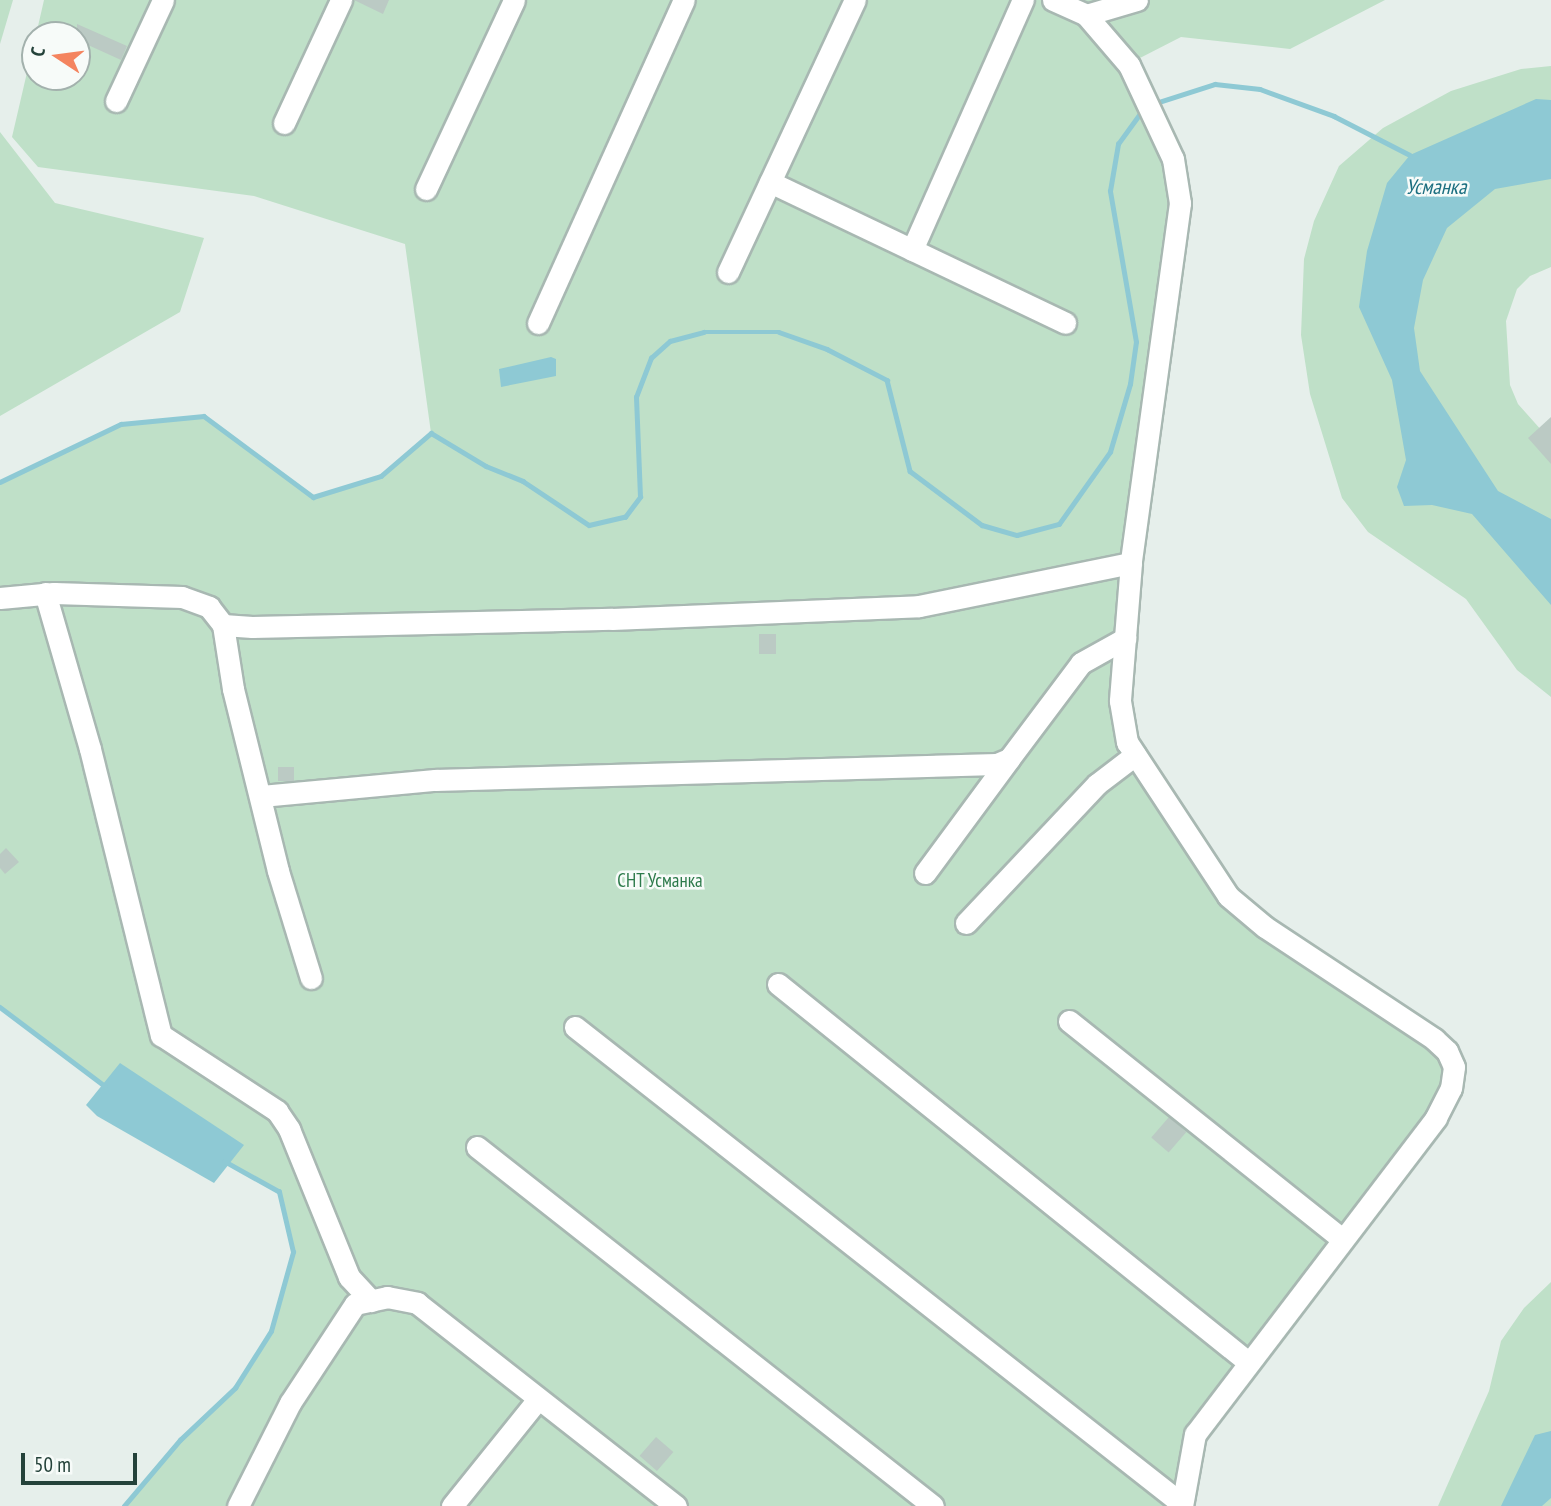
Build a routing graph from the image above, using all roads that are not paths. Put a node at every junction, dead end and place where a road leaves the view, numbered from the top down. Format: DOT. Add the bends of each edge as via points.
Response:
graph roads {
  1 [pos="163,0"];
  2 [pos="341,0"];
  3 [pos="514,0"];
  4 [pos="684,0"];
  5 [pos="856,0"];
  6 [pos="1023,0"];
  7 [pos="1137,0"];
  8 [pos="1058,1"];
  9 [pos="1086,15"];
  10 [pos="116,101"];
  11 [pos="284,123"];
  12 [pos="770,182"];
  13 [pos="426,189"];
  14 [pos="912,250"];
  15 [pos="729,272"];
  16 [pos="538,323"];
  17 [pos="1065,323"];
  18 [pos="1131,563"];
  19 [pos="45,593"];
  20 [pos="0,598"];
  21 [pos="223,625"];
  22 [pos="1126,638"];
  23 [pos="1135,755"];
  24 [pos="1009,759"];
  25 [pos="261,796"];
  26 [pos="925,873"];
  27 [pos="966,923"];
  28 [pos="311,978"];
  29 [pos="778,984"];
  30 [pos="1069,1021"];
  31 [pos="575,1027"];
  32 [pos="477,1147"];
  33 [pos="1342,1239"];
  34 [pos="371,1301"];
  35 [pos="1248,1362"];
  36 [pos="538,1399"];
  37 [pos="654,1499"];
  38 [pos="1182,1505"];
  39 [pos="238,1506"];
  40 [pos="452,1506"];
  41 [pos="676,1506"];
  42 [pos="933,1506"];
  1 -- 10 [label="street"];
  2 -- 11 [label="street"];
  3 -- 13 [label="street"];
  4 -- 16 [label="street"];
  5 -- 12 [label="street"];
  6 -- 14 [label="street"];
  7 -- 9 [label="street"];
  8 -- 9 [label="street"];
  9 -- 18 [label="street" via="1107,34 1146,94 1173,159 1180,203"];
  12 -- 14 [label="street"];
  12 -- 15 [label="street"];
  14 -- 17 [label="street"];
  18 -- 21 [label="street" via="919,606 612,619"];
  18 -- 22 [label="street"];
  19 -- 20 [label="street"];
  19 -- 21 [label="street" via="181,597 209,607"];
  19 -- 34 [label="street" via="161,1035 277,1111 294,1140 349,1277"];
  21 -- 25 [label="street" via="233,689"];
  22 -- 23 [label="street" via="1120,701 1127,742"];
  22 -- 24 [label="street" via="1082,663"];
  23 -- 27 [label="street" via="1097,784"];
  23 -- 33 [label="street" via="1228,895 1265,927 1447,1051 1454,1068 1444,1105"];
  24 -- 25 [label="street" via="997,764 865,769 435,780"];
  24 -- 26 [label="street"];
  25 -- 28 [label="street"];
  29 -- 35 [label="street"];
  30 -- 33 [label="street"];
  31 -- 38 [label="street"];
  32 -- 42 [label="street"];
  33 -- 35 [label="street"];
  34 -- 36 [label="street" via="387,1297 417,1303"];
  34 -- 39 [label="street" via="355,1304 290,1403"];
  35 -- 38 [label="street" via="1195,1434"];
  36 -- 37 [label="street"];
  36 -- 40 [label="street"];
  37 -- 41 [label="street"];
}
